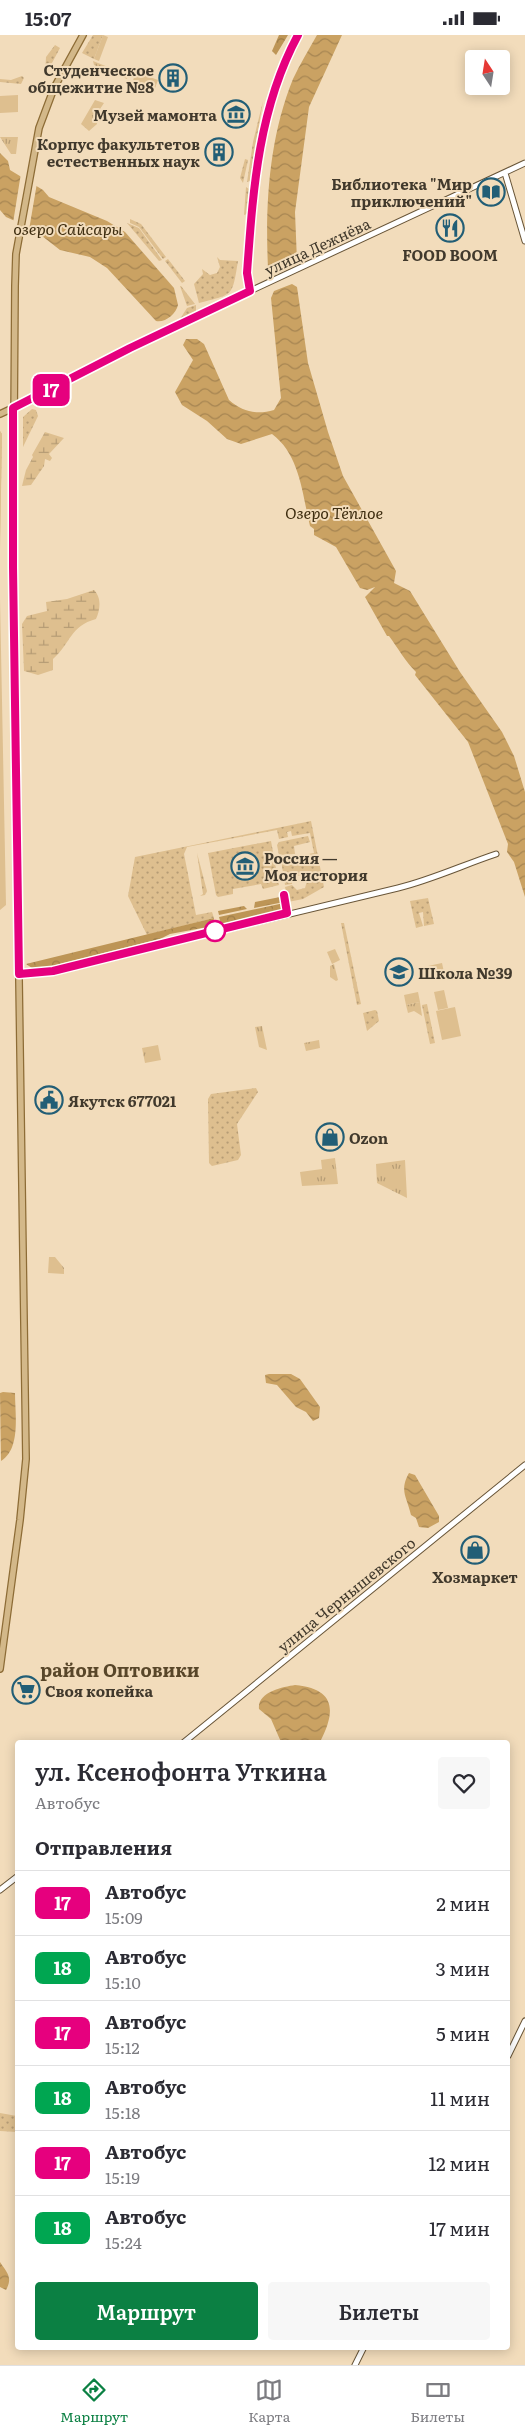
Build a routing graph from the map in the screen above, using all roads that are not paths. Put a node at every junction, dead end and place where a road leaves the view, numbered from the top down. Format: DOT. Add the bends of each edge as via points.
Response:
graph roads {
  1 [pos="83,35"];
  2 [pos="298,35"];
  3 [pos="525,163"];
  4 [pos="504,173"];
  5 [pos="525,241"];
  6 [pos="250,291"];
  7 [pos="13,408"];
  8 [pos="0,414"];
  9 [pos="496,854"];
  10 [pos="19,974"];
  11 [pos="525,1465"];
  12 [pos="0,1669"];
  13 [pos="187,1740"];
  14 [pos="15,1878"];
  15 [pos="0,1890"];
  16 [pos="525,2021"];
  17 [pos="510,2052"];
  18 [pos="362,2350"];
  19 [pos="355,2365"];
  1 -- 7 [label="main road" via="46,107 33,154 16,254"];
  2 -- 6 [label="main road" via="275,87 260,143 248,264"];
  3 -- 4 [label="main road, улица Дежнёва"];
  4 -- 5 [label="main road"];
  4 -- 6 [label="main road, улица Дежнёва"];
  6 -- 7 [label="main road, улица Дежнёва"];
  7 -- 8 [label="main road"];
  7 -- 10 [label="main road"];
  9 -- 10 [label="main road" via="426,881 60,969"];
  10 -- 12 [label="main road" via="26,1459"];
  11 -- 13 [label="main road, улица Чернышевского"];
  14 -- 15 [label="main road"];
  16 -- 17 [label="main road"];
  18 -- 19 [label="main road"];
}
